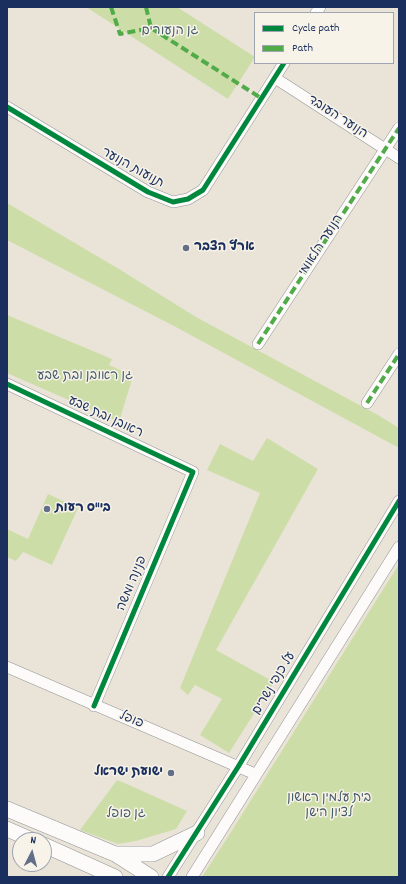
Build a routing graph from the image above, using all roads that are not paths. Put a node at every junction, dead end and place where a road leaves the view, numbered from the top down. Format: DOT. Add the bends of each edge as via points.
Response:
graph roads {
  1 [pos="283,64"];
  2 [pos="274,78"];
  3 [pos="7,107"];
  4 [pos="399,128"];
  5 [pos="386,149"];
  6 [pos="399,158"];
  7 [pos="258,344"];
  8 [pos="399,354"];
  9 [pos="7,384"];
  10 [pos="367,403"];
  11 [pos="193,472"];
  12 [pos="399,501"];
  13 [pos="399,547"];
  14 [pos="7,667"];
  15 [pos="94,706"];
  16 [pos="238,767"];
  17 [pos="255,774"];
  18 [pos="7,809"];
  19 [pos="197,833"];
  20 [pos="52,849"];
  21 [pos="115,854"];
  22 [pos="115,877"];
  23 [pos="151,877"];
  24 [pos="168,877"];
  25 [pos="192,877"];
  1 -- 2 [label="street, תנועות הנוער"];
  2 -- 3 [label="street, תנועות הנוער" via="203,190 188,199 173,202 148,192"];
  2 -- 5 [label="street, הנוער העובד"];
  4 -- 5 [label="street, הנוער הלאומי"];
  5 -- 6 [label="street, הנוער העובד"];
  5 -- 7 [label="street, הנוער הלאומי"];
  8 -- 10 [label="street"];
  9 -- 11 [label="street, ראובן ובת שבע"];
  11 -- 15 [label="street, פנינה ומשה"];
  12 -- 16 [label="street, על כנפי נשרים"];
  13 -- 17 [label="street"];
  14 -- 15 [label="street, פופל"];
  15 -- 16 [label="street, פופל"];
  16 -- 17 [label="street, פופל"];
  16 -- 19 [label="street, על כנפי נשרים"];
  17 -- 25 [label="street"];
  18 -- 21 [label="street"];
  19 -- 21 [label="street" via="153,854"];
  19 -- 24 [label="street, על כנפי נשרים"];
  20 -- 22 [label="street"];
  21 -- 23 [label="street"];
}
